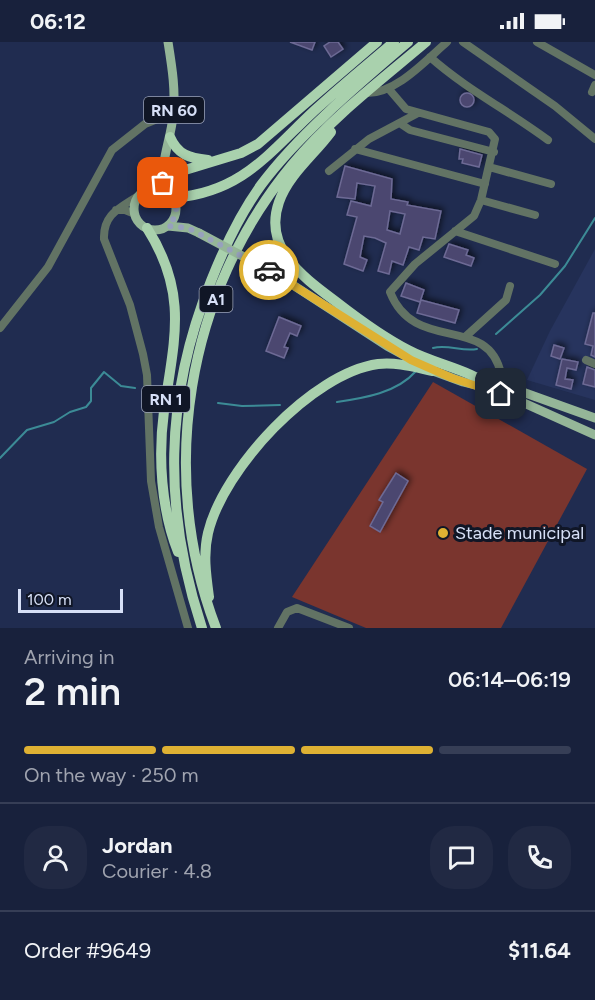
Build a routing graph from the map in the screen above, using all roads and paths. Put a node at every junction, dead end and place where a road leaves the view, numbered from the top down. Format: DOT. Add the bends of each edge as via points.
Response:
graph roads {
  1 [pos="168,42"];
  2 [pos="377,42"];
  3 [pos="394,42"];
  4 [pos="408,42"];
  5 [pos="426,42"];
  6 [pos="447,42"];
  7 [pos="463,42"];
  8 [pos="539,43"];
  9 [pos="430,57"];
  10 [pos="595,75"];
  11 [pos="388,88"];
  12 [pos="366,93"];
  13 [pos="350,106"];
  14 [pos="418,113"];
  15 [pos="174,116"];
  16 [pos="401,124"];
  17 [pos="170,137"];
  18 [pos="595,139"];
  19 [pos="548,140"];
  20 [pos="355,149"];
  21 [pos="494,152"];
  22 [pos="214,161"];
  23 [pos="489,167"];
  24 [pos="329,171"];
  25 [pos="162,177"];
  26 [pos="484,184"];
  27 [pos="552,184"];
  28 [pos="154,188"];
  29 [pos="165,190"];
  30 [pos="138,196"];
  31 [pos="174,198"];
  32 [pos="481,200"];
  33 [pos="114,211"];
  34 [pos="177,211"];
  35 [pos="135,214"];
  36 [pos="535,215"];
  37 [pos="168,226"];
  38 [pos="147,228"];
  39 [pos="188,228"];
  40 [pos="455,231"];
  41 [pos="555,264"];
  42 [pos="510,286"];
  43 [pos="0,328"];
  44 [pos="465,337"];
  45 [pos="586,360"];
  46 [pos="595,364"];
  47 [pos="433,370"];
  48 [pos="495,390"];
  49 [pos="595,418"];
  50 [pos="595,435"];
  51 [pos="187,572"];
  52 [pos="210,614"];
  53 [pos="188,628"];
  54 [pos="202,628"];
  55 [pos="216,628"];
  56 [pos="278,628"];
  57 [pos="349,628"];
  1 -- 15 [label="main road, RN 60" via="175,91"];
  2 -- 22 [label="highway" via="272,135 241,153"];
  3 -- 31 [label="highway" via="251,172 225,186"];
  4 -- 51 [label="highway, A1" via="279,163 248,205 219,259 193,331 175,425 173,481"];
  5 -- 12 [label="highway, A1"];
  6 -- 9 [label="street"];
  7 -- 18 [label="street"];
  8 -- 10 [label="street"];
  9 -- 11 [label="street"];
  9 -- 19 [label="street" via="451,76"];
  11 -- 12 [label="street"];
  11 -- 14 [label="street" via="399,104"];
  12 -- 13 [label="highway, A1"];
  13 -- 48 [label="highway" via="283,193 275,228 283,252 306,279 385,337 435,362 478,377"];
  13 -- 52 [label="highway, A1" via="302,153 257,213 228,269 201,346 186,423 184,487 194,561"];
  14 -- 16 [label="street"];
  14 -- 21 [label="street" via="489,132 495,139"];
  15 -- 17 [label="main road, RN 60"];
  15 -- 43 [label="street" via="145,124 111,150 48,267"];
  16 -- 20 [label="street"];
  16 -- 21 [label="street" via="410,130"];
  17 -- 22 [label="highway" via="175,148 188,157"];
  17 -- 25 [label="main road, RN 60"];
  20 -- 24 [label="street"];
  20 -- 26 [label="street"];
  21 -- 23 [label="street"];
  22 -- 25 [label="highway"];
  23 -- 26 [label="street"];
  23 -- 27 [label="street"];
  25 -- 28 [label="main road, RN 60"];
  25 -- 29 [label="main road, RN 60"];
  26 -- 32 [label="street"];
  28 -- 29 [label="main road"];
  28 -- 30 [label="main road"];
  29 -- 31 [label="main road"];
  30 -- 33 [label="street"];
  30 -- 35 [label="main road"];
  31 -- 34 [label="main road"];
  32 -- 36 [label="street"];
  32 -- 40 [label="street" via="474,216"];
  33 -- 35 [label="street"];
  33 -- 53 [label="street" via="106,223 104,239 130,305 141,346 147,375 152,487 169,568"];
  34 -- 37 [label="main road"];
  34 -- 39 [label="main road"];
  35 -- 38 [label="main road"];
  37 -- 38 [label="main road"];
  37 -- 39 [label="main road"];
  38 -- 51 [label="highway, RN 1" via="167,271 176,306 174,356 164,412 163,484 172,537"];
  39 -- 47 [label="main road, bridge" via="276,274 387,346"];
  40 -- 41 [label="street"];
  40 -- 44 [label="street" via="399,278 390,292 395,304 421,328"];
  42 -- 44 [label="street" via="506,300"];
  44 -- 48 [label="street" via="480,342 495,356 501,374"];
  45 -- 46 [label="street"];
  47 -- 48 [label="main road"];
  47 -- 52 [label="highway" via="395,363 340,376 308,398 263,441 230,486 208,531 205,561"];
  48 -- 49 [label="main road" via="517,390"];
  48 -- 50 [label="main road"];
  51 -- 54 [label="highway, A1"];
  52 -- 55 [label="highway, A1"];
  56 -- 57 [label="street" via="287,612 297,608"];
}
